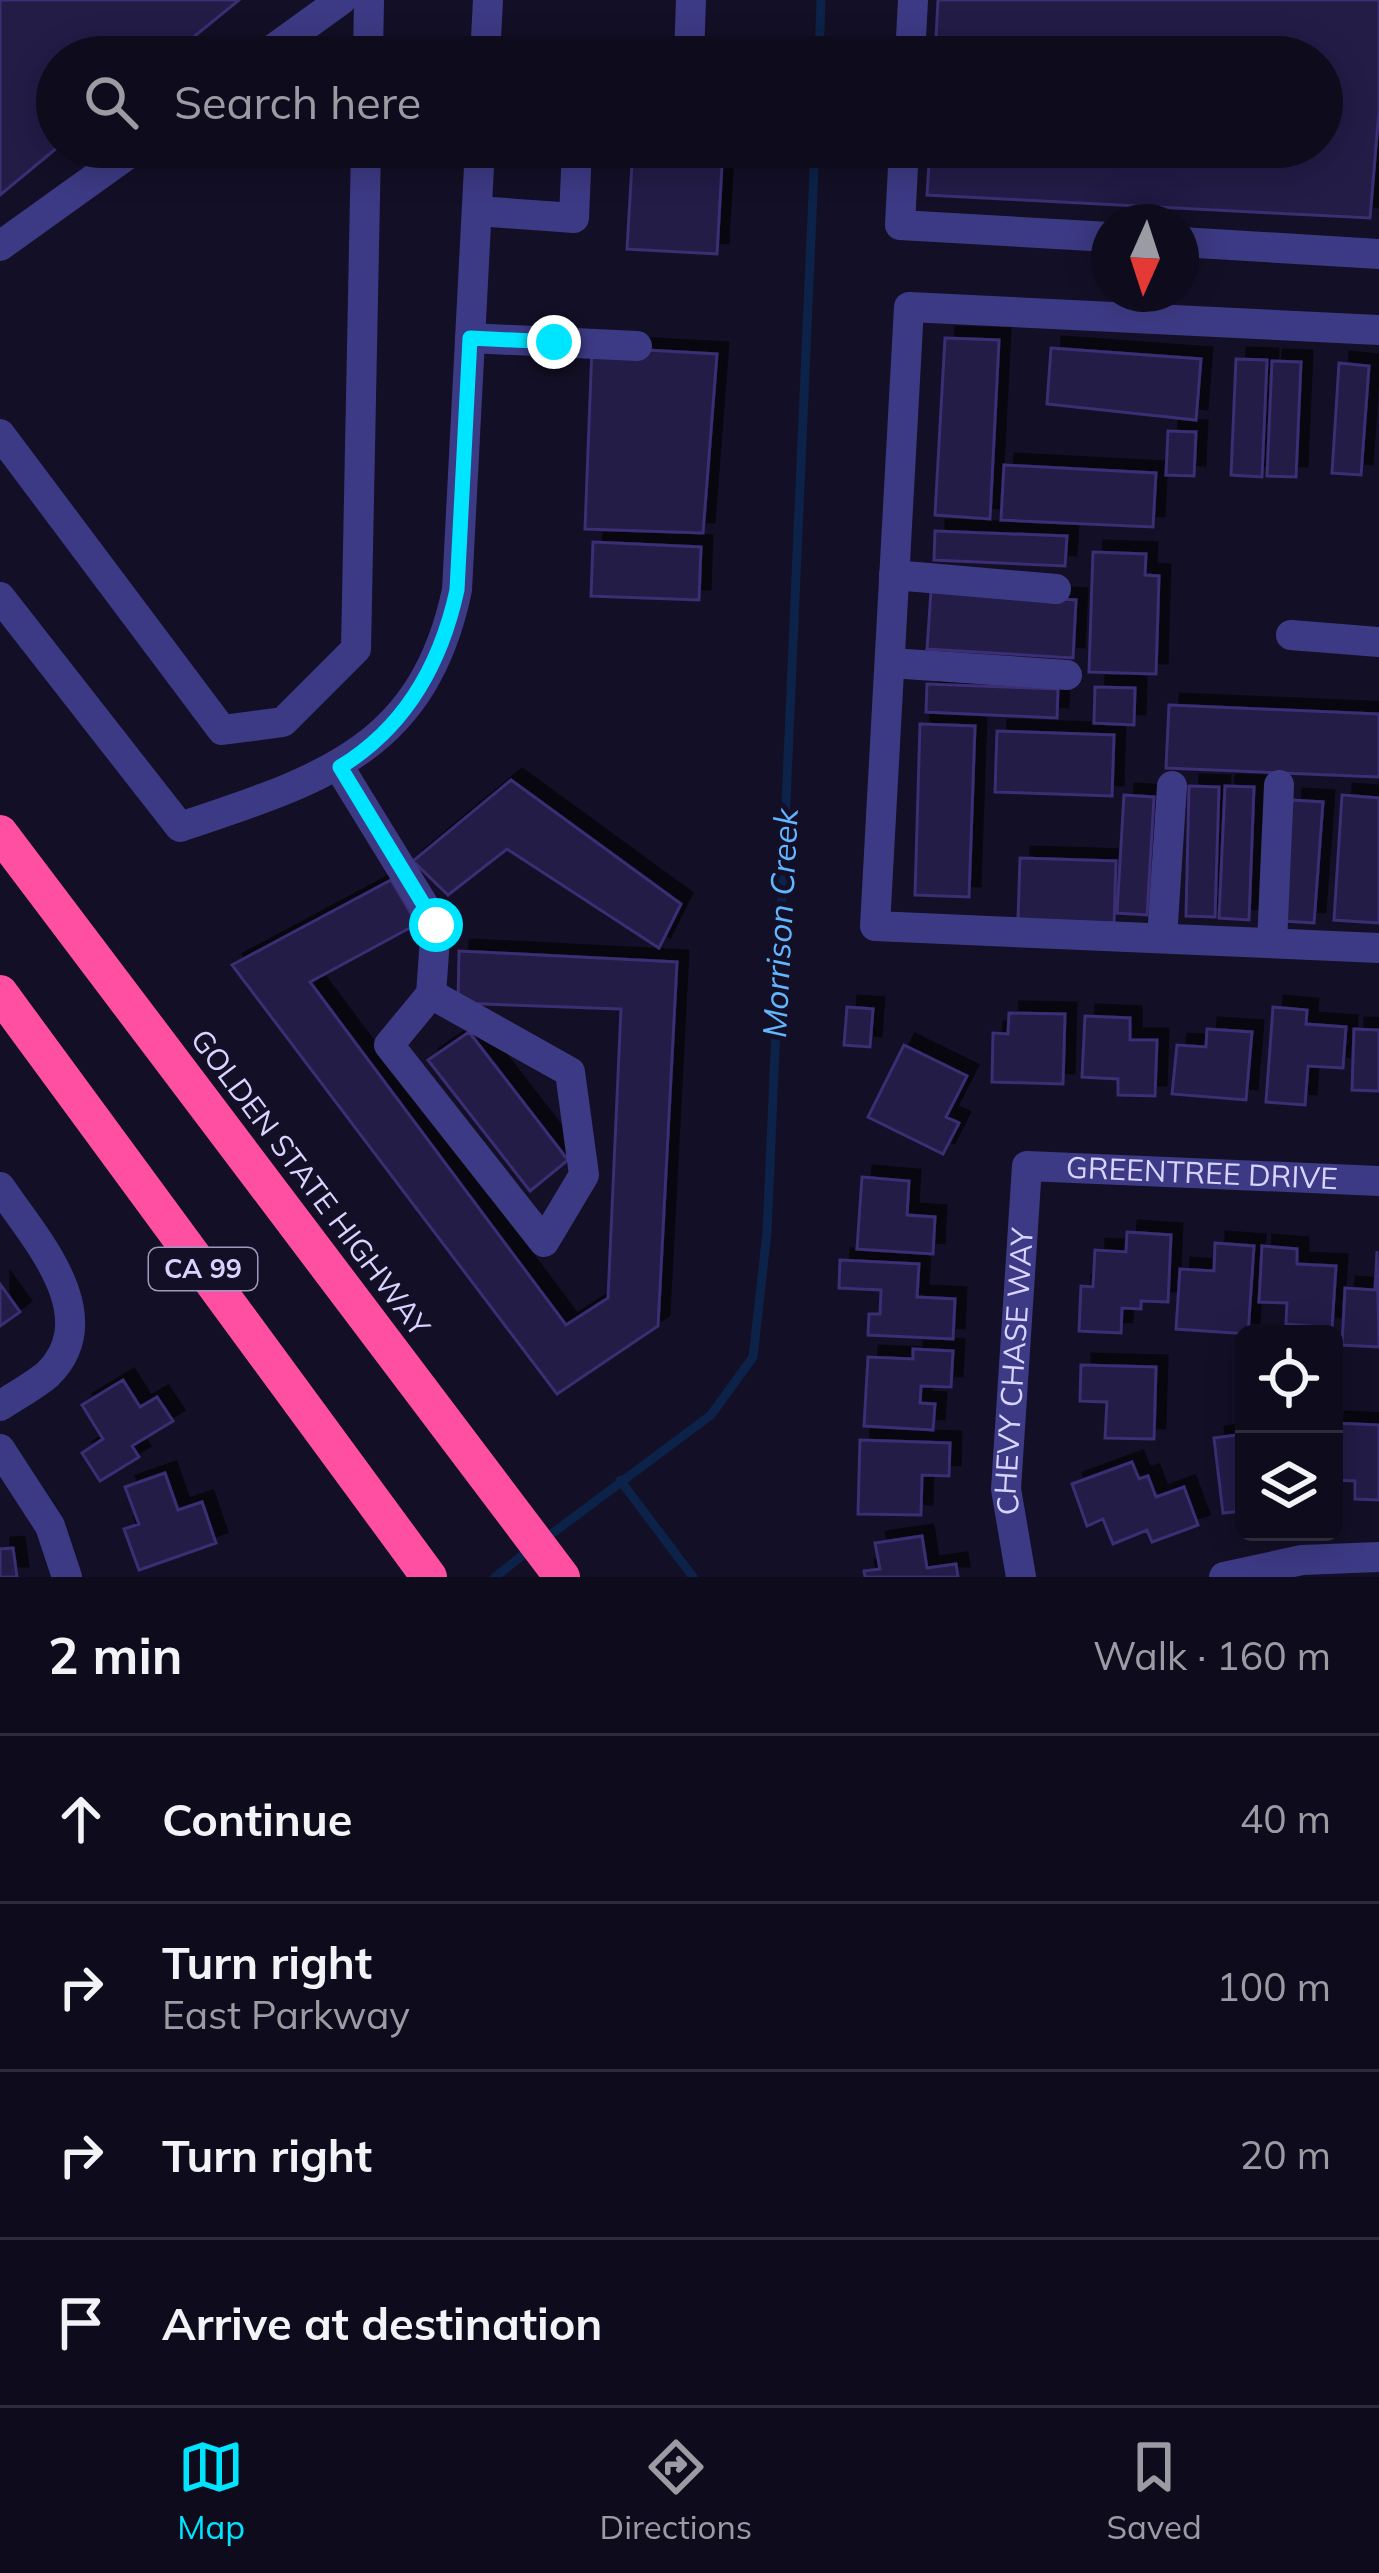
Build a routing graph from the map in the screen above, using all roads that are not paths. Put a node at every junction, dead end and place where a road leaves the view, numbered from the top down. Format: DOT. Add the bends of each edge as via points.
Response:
graph roads {
  1 [pos="341,0"];
  2 [pos="369,0"];
  3 [pos="488,0"];
  4 [pos="691,0"];
  5 [pos="913,0"];
  6 [pos="291,36"];
  7 [pos="368,36"];
  8 [pos="486,36"];
  9 [pos="689,36"];
  10 [pos="911,36"];
  11 [pos="109,168"];
  12 [pos="366,168"];
  13 [pos="479,168"];
  14 [pos="576,168"];
  15 [pos="903,168"];
  16 [pos="477,211"];
  17 [pos="1091,237"];
  18 [pos="1199,243"];
  19 [pos="0,246"];
  20 [pos="1379,254"];
  21 [pos="1379,330"];
  22 [pos="470,338"];
  23 [pos="637,346"];
  24 [pos="0,434"];
  25 [pos="894,575"];
  26 [pos="1057,589"];
  27 [pos="0,597"];
  28 [pos="1292,635"];
  29 [pos="1379,642"];
  30 [pos="892,663"];
  31 [pos="1067,675"];
  32 [pos="340,767"];
  33 [pos="1279,785"];
  34 [pos="1172,786"];
  35 [pos="0,832"];
  36 [pos="1162,938"];
  37 [pos="1272,943"];
  38 [pos="1379,948"];
  39 [pos="0,993"];
  40 [pos="430,994"];
  41 [pos="1027,1166"];
  42 [pos="1379,1181"];
  43 [pos="0,1187"];
  44 [pos="0,1406"];
  45 [pos="0,1449"];
  46 [pos="1379,1557"];
  47 [pos="67,1577"];
  48 [pos="429,1577"];
  49 [pos="562,1577"];
  50 [pos="1021,1577"];
  51 [pos="1224,1577"];
  1 -- 6 [label="street"];
  2 -- 7 [label="street"];
  3 -- 8 [label="street"];
  4 -- 9 [label="street"];
  5 -- 10 [label="street"];
  11 -- 19 [label="street"];
  12 -- 24 [label="street" via="356,650 283,722 222,730"];
  13 -- 16 [label="street"];
  14 -- 16 [label="street" via="574,218"];
  15 -- 17 [label="street" via="900,225"];
  16 -- 22 [label="street"];
  18 -- 20 [label="street"];
  21 -- 25 [label="street" via="909,307"];
  22 -- 23 [label="street"];
  22 -- 32 [label="street" via="449,623 403,713"];
  25 -- 26 [label="street"];
  25 -- 30 [label="street"];
  27 -- 32 [label="street" via="180,827"];
  28 -- 29 [label="street"];
  30 -- 31 [label="street"];
  30 -- 36 [label="street" via="875,926"];
  32 -- 40 [label="street" via="436,925"];
  33 -- 37 [label="street"];
  34 -- 36 [label="street"];
  35 -- 49 [label="highway, GOLDEN STATE HIGHWAY"];
  36 -- 37 [label="street"];
  37 -- 38 [label="street"];
  39 -- 48 [label="highway, CA 99"];
  40 -- 40 [label="street" via="389,1045 544,1242 584,1175 570,1072"];
  41 -- 42 [label="street, GREENTREE DRIVE"];
  41 -- 50 [label="street, CHEVY CHASE WAY" via="1006,1489"];
  43 -- 44 [label="street" via="63,1280 69,1313 50,1372"];
  45 -- 47 [label="street" via="42,1511"];
  46 -- 51 [label="street" via="1302,1560"];
}
